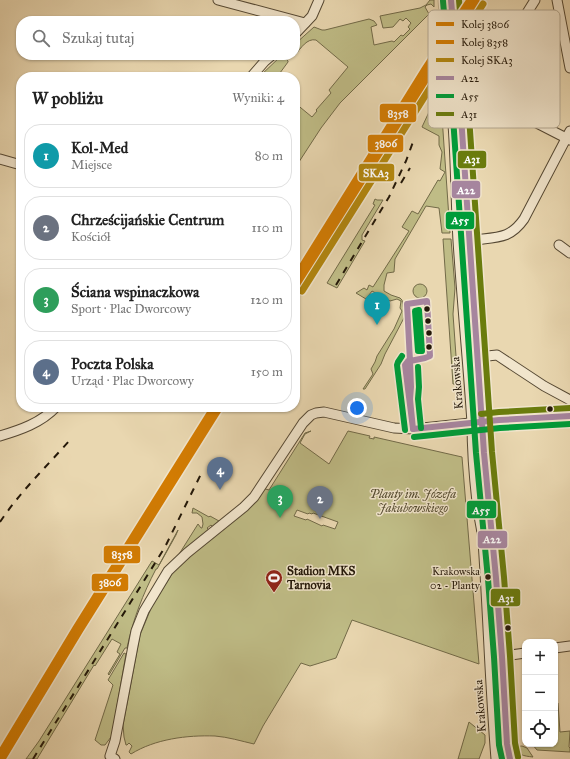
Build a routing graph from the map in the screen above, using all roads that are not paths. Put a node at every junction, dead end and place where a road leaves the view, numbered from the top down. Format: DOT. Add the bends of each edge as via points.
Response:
graph roads {
  1 [pos="218,0"];
  2 [pos="319,0"];
  3 [pos="535,0"];
  4 [pos="557,0"];
  5 [pos="529,10"];
  6 [pos="559,10"];
  7 [pos="560,13"];
  8 [pos="276,16"];
  9 [pos="300,23"];
  10 [pos="305,24"];
  11 [pos="300,29"];
  12 [pos="569,53"];
  13 [pos="266,60"];
  14 [pos="570,68"];
  15 [pos="255,72"];
  16 [pos="453,128"];
  17 [pos="461,128"];
  18 [pos="552,128"];
  19 [pos="569,136"];
  20 [pos="0,159"];
  21 [pos="16,164"];
  22 [pos="469,241"];
  23 [pos="458,242"];
  24 [pos="559,245"];
  25 [pos="570,253"];
  26 [pos="478,357"];
  27 [pos="570,400"];
  28 [pos="50,412"];
  29 [pos="570,413"];
  30 [pos="482,422"];
  31 [pos="472,423"];
  32 [pos="0,436"];
  33 [pos="570,646"];
  34 [pos="558,648"];
  35 [pos="522,654"];
  36 [pos="490,657"];
  37 [pos="502,657"];
  38 [pos="113,757"];
  39 [pos="496,759"];
  40 [pos="510,759"];
  1 -- 8 [label="street"];
  2 -- 10 [label="street" via="312,16"];
  3 -- 5 [label="street"];
  4 -- 6 [label="street"];
  7 -- 12 [label="street"];
  9 -- 10 [label="street"];
  10 -- 11 [label="street"];
  12 -- 14 [label="street"];
  13 -- 15 [label="street"];
  16 -- 23 [label="street, Krakowska"];
  17 -- 22 [label="street, Krakowska"];
  18 -- 19 [label="street"];
  19 -- 22 [label="street" via="517,228 500,237"];
  20 -- 21 [label="street"];
  22 -- 23 [label="street"];
  22 -- 26 [label="street, Krakowska"];
  23 -- 31 [label="street, Krakowska"];
  24 -- 25 [label="street"];
  26 -- 27 [label="street" via="498,355"];
  26 -- 30 [label="street, Krakowska"];
  28 -- 32 [label="street" via="40,420"];
  29 -- 30 [label="street"];
  30 -- 31 [label="street"];
  30 -- 37 [label="street, Krakowska"];
  31 -- 36 [label="street, Krakowska" via="472,453 482,535"];
  31 -- 38 [label="street" via="413,429 381,425 324,412 306,418 251,501 187,553 162,580 136,631"];
  33 -- 34 [label="street"];
  35 -- 37 [label="street"];
  36 -- 37 [label="street"];
  36 -- 39 [label="street, Krakowska"];
  37 -- 40 [label="street, Krakowska"];
}
